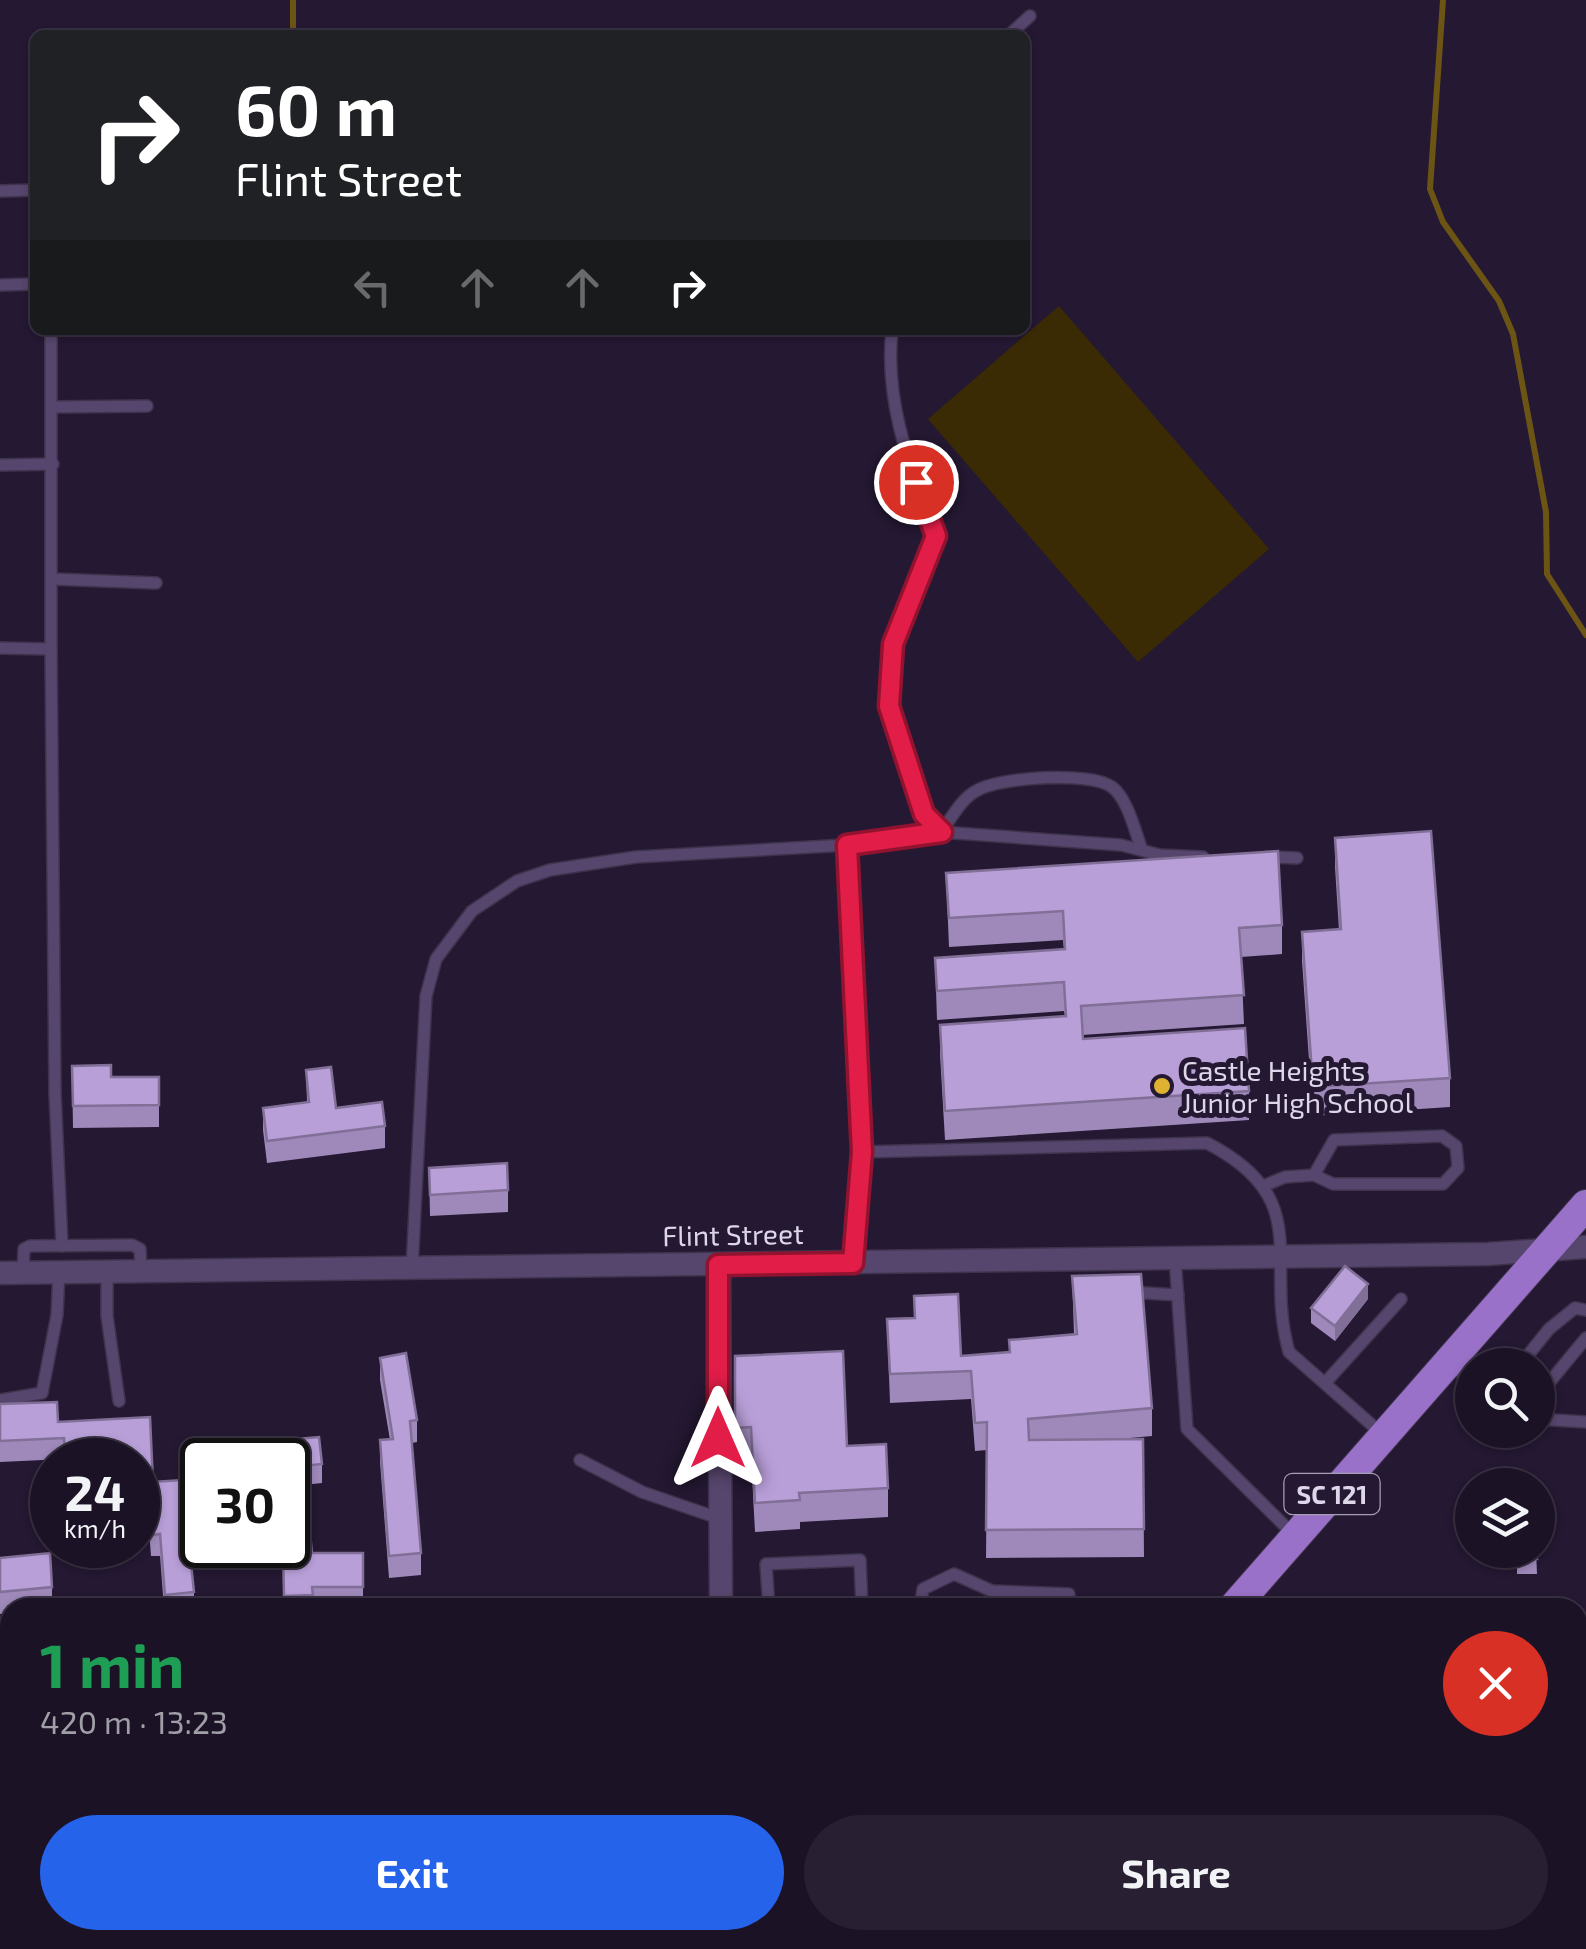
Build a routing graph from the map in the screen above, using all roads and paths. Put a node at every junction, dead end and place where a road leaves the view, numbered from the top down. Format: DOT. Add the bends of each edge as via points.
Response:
graph roads {
  1 [pos="1030,16"];
  2 [pos="1015,30"];
  3 [pos="0,190"];
  4 [pos="30,190"];
  5 [pos="0,284"];
  6 [pos="30,284"];
  7 [pos="52,335"];
  8 [pos="892,335"];
  9 [pos="147,406"];
  10 [pos="54,407"];
  11 [pos="53,464"];
  12 [pos="0,466"];
  13 [pos="52,580"];
  14 [pos="156,583"];
  15 [pos="0,648"];
  16 [pos="51,649"];
  17 [pos="942,832"];
  18 [pos="847,845"];
  19 [pos="1142,850"];
  20 [pos="1224,857"];
  21 [pos="1261,858"];
  22 [pos="1298,858"];
  23 [pos="862,1152"];
  24 [pos="1314,1175"];
  25 [pos="1263,1186"];
  26 [pos="1586,1205"];
  27 [pos="62,1246"];
  28 [pos="92,1247"];
  29 [pos="1586,1247"];
  30 [pos="1547,1250"];
  31 [pos="1282,1257"];
  32 [pos="1175,1258"];
  33 [pos="853,1263"];
  34 [pos="718,1265"];
  35 [pos="412,1268"];
  36 [pos="59,1272"];
  37 [pos="99,1272"];
  38 [pos="141,1272"];
  39 [pos="12,1273"];
  40 [pos="1120,1291"];
  41 [pos="1178,1295"];
  42 [pos="1401,1299"];
  43 [pos="1586,1310"];
  44 [pos="1586,1338"];
  45 [pos="1534,1348"];
  46 [pos="1448,1362"];
  47 [pos="1455,1368"];
  48 [pos="1555,1376"];
  49 [pos="1324,1383"];
  50 [pos="0,1400"];
  51 [pos="120,1401"];
  52 [pos="1555,1421"];
  53 [pos="1586,1422"];
  54 [pos="1384,1436"];
  55 [pos="580,1460"];
  56 [pos="718,1518"];
  57 [pos="1295,1536"];
  58 [pos="721,1598"];
  59 [pos="768,1598"];
  60 [pos="862,1598"];
  61 [pos="922,1598"];
  62 [pos="1069,1598"];
  63 [pos="1241,1598"];
  1 -- 2 [label="lane"];
  3 -- 4 [label="lane"];
  5 -- 6 [label="lane"];
  7 -- 10 [label="lane"];
  8 -- 17 [label="lane" via="888,370 905,455 936,536 893,644 889,706 924,814"];
  9 -- 10 [label="lane"];
  10 -- 11 [label="lane"];
  11 -- 12 [label="lane"];
  11 -- 13 [label="lane"];
  13 -- 14 [label="lane"];
  13 -- 16 [label="lane"];
  15 -- 16 [label="lane"];
  16 -- 27 [label="lane"];
  17 -- 18 [label="lane"];
  17 -- 19 [label="lane"];
  17 -- 19 [label="lane" via="968,797 994,783 1089,780 1121,796"];
  18 -- 23 [label="lane"];
  18 -- 35 [label="lane" via="636,857 550,870 517,881 472,911 436,959 426,996"];
  19 -- 20 [label="lane"];
  21 -- 22 [label="lane"];
  23 -- 25 [label="lane" via="1207,1143 1242,1162"];
  23 -- 33 [label="lane"];
  24 -- 24 [label="lane" via="1333,1184 1443,1184 1458,1168 1456,1146 1442,1136 1334,1140"];
  24 -- 25 [label="lane"];
  25 -- 31 [label="lane" via="1279,1223"];
  26 -- 30 [label="highway, SC 121"];
  27 -- 28 [label="lane"];
  27 -- 39 [label="lane" via="26,1247"];
  28 -- 37 [label="lane"];
  28 -- 38 [label="lane" via="138,1246"];
  29 -- 30 [label="street, Flint Street"];
  30 -- 31 [label="street, Flint Street"];
  30 -- 46 [label="highway, SC 121"];
  31 -- 32 [label="street, Flint Street"];
  31 -- 49 [label="lane" via="1289,1352"];
  32 -- 33 [label="street, Flint Street" via="1098,1267"];
  32 -- 41 [label="lane"];
  33 -- 34 [label="street, Flint Street"];
  34 -- 35 [label="street, Flint Street"];
  34 -- 56 [label="street"];
  35 -- 38 [label="street, Flint Street"];
  36 -- 37 [label="street, Flint Street"];
  36 -- 39 [label="street, Flint Street"];
  36 -- 50 [label="lane" via="42,1393"];
  37 -- 38 [label="street, Flint Street"];
  37 -- 51 [label="lane"];
  40 -- 41 [label="lane"];
  41 -- 57 [label="lane" via="1186,1429"];
  42 -- 49 [label="lane"];
  43 -- 45 [label="lane" via="1575,1308"];
  44 -- 48 [label="lane"];
  46 -- 47 [label="lane"];
  46 -- 54 [label="highway, SC 121"];
  49 -- 54 [label="lane"];
  52 -- 53 [label="lane"];
  54 -- 57 [label="highway, SC 121"];
  55 -- 56 [label="lane" via="642,1492"];
  56 -- 58 [label="street"];
  57 -- 63 [label="highway, SC 121"];
  59 -- 60 [label="lane" via="766,1564 860,1560"];
  61 -- 62 [label="lane" via="923,1589 954,1574 992,1591"];
}
